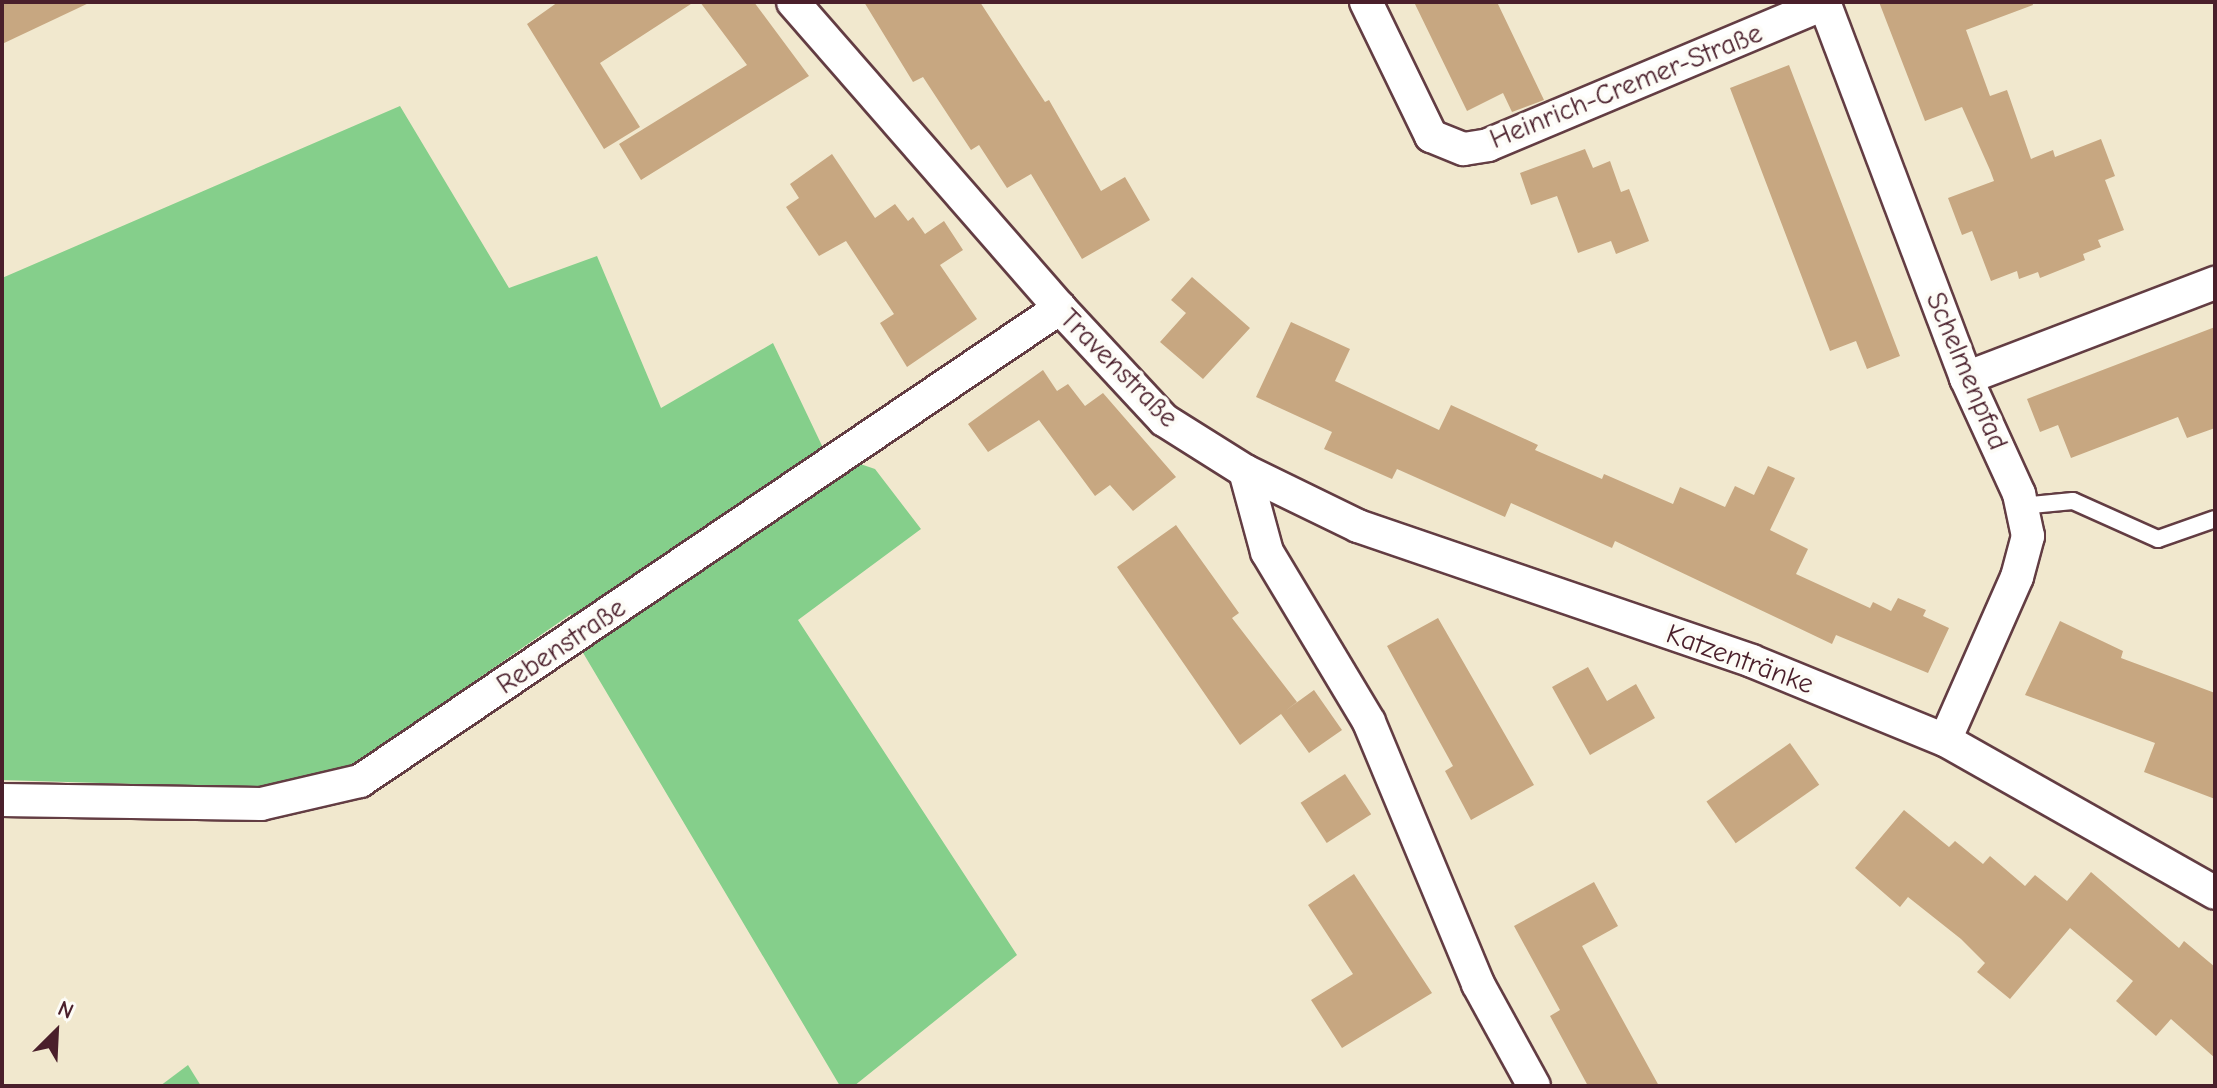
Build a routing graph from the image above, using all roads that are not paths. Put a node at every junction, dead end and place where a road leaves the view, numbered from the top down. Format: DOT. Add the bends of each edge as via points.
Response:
graph roads {
  1 [pos="793,2"];
  2 [pos="1366,2"];
  3 [pos="1824,3"];
  4 [pos="2215,283"];
  5 [pos="1060,308"];
  6 [pos="1966,378"];
  7 [pos="1245,471"];
  8 [pos="2021,506"];
  9 [pos="2215,519"];
  10 [pos="1945,740"];
  11 [pos="2,800"];
  12 [pos="2215,893"];
  13 [pos="1534,1086"];
  1 -- 5 [label="street, Travenstraße"];
  2 -- 3 [label="street, Heinrich-Cremer-Straße" via="1431,136 1464,149 1488,145"];
  3 -- 6 [label="street, Schelmenpfad"];
  4 -- 6 [label="street"];
  5 -- 7 [label="street, Travenstraße" via="1164,420"];
  5 -- 11 [label="street, Rebenstraße" via="360,781 261,804"];
  6 -- 8 [label="street, Schelmenpfad"];
  7 -- 10 [label="street, Katzentränke" via="1358,526 1752,661"];
  7 -- 13 [label="street" via="1267,552 1369,722 1478,984"];
  8 -- 9 [label="lane" via="2073,501 2158,539"];
  8 -- 10 [label="street, Schelmenpfad" via="2028,536 2017,577"];
  10 -- 12 [label="street, Katzentränke"];
}
